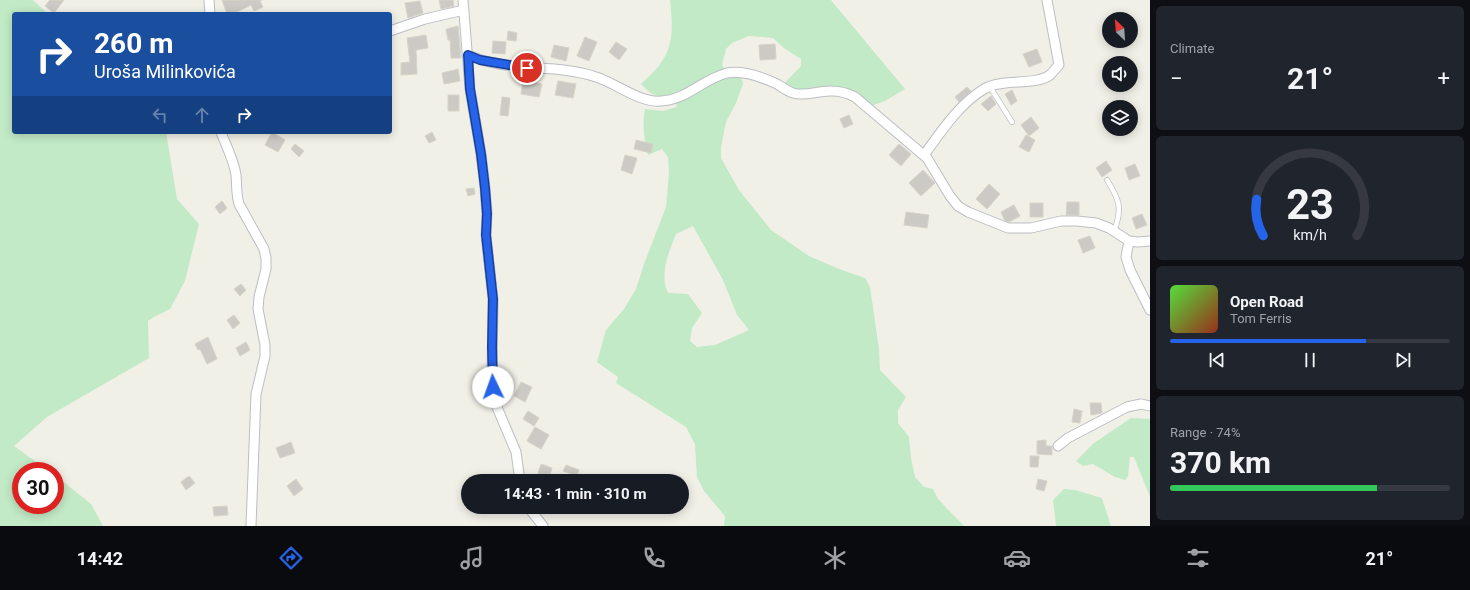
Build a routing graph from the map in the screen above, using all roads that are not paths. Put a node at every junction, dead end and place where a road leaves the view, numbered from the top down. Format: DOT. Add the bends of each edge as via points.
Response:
graph roads {
  1 [pos="209,0"];
  2 [pos="463,0"];
  3 [pos="1047,0"];
  4 [pos="464,10"];
  5 [pos="210,12"];
  6 [pos="392,30"];
  7 [pos="468,55"];
  8 [pos="990,87"];
  9 [pos="1012,122"];
  10 [pos="222,134"];
  11 [pos="924,155"];
  12 [pos="1107,180"];
  13 [pos="1114,231"];
  14 [pos="1129,241"];
  15 [pos="1150,241"];
  16 [pos="1150,310"];
  17 [pos="1150,406"];
  18 [pos="1058,446"];
  19 [pos="519,474"];
  20 [pos="534,514"];
  21 [pos="251,526"];
  22 [pos="543,526"];
  1 -- 5 [label="street"];
  2 -- 4 [label="street"];
  3 -- 8 [label="street" via="1058,65 1050,75 1039,79 995,84"];
  4 -- 6 [label="street"];
  4 -- 7 [label="street"];
  7 -- 11 [label="street" via="503,64 580,72 642,98 659,102 682,96 729,73 762,77 791,92 804,95 830,91 846,92"];
  7 -- 19 [label="street" via="470,89 486,194 486,235 493,299 494,397 516,452"];
  8 -- 9 [label="lane"];
  8 -- 11 [label="street" via="969,100"];
  10 -- 21 [label="street" via="234,166 239,204 264,249 266,258 258,309 265,356 256,394"];
  11 -- 13 [label="street" via="958,206 984,219 1018,229 1061,221 1077,221 1096,223"];
  12 -- 13 [label="lane" via="1116,194 1119,206"];
  13 -- 14 [label="street"];
  14 -- 15 [label="street"];
  14 -- 16 [label="street" via="1126,257"];
  17 -- 18 [label="street" via="1141,404 1127,407 1068,438"];
  20 -- 22 [label="street"];
}
